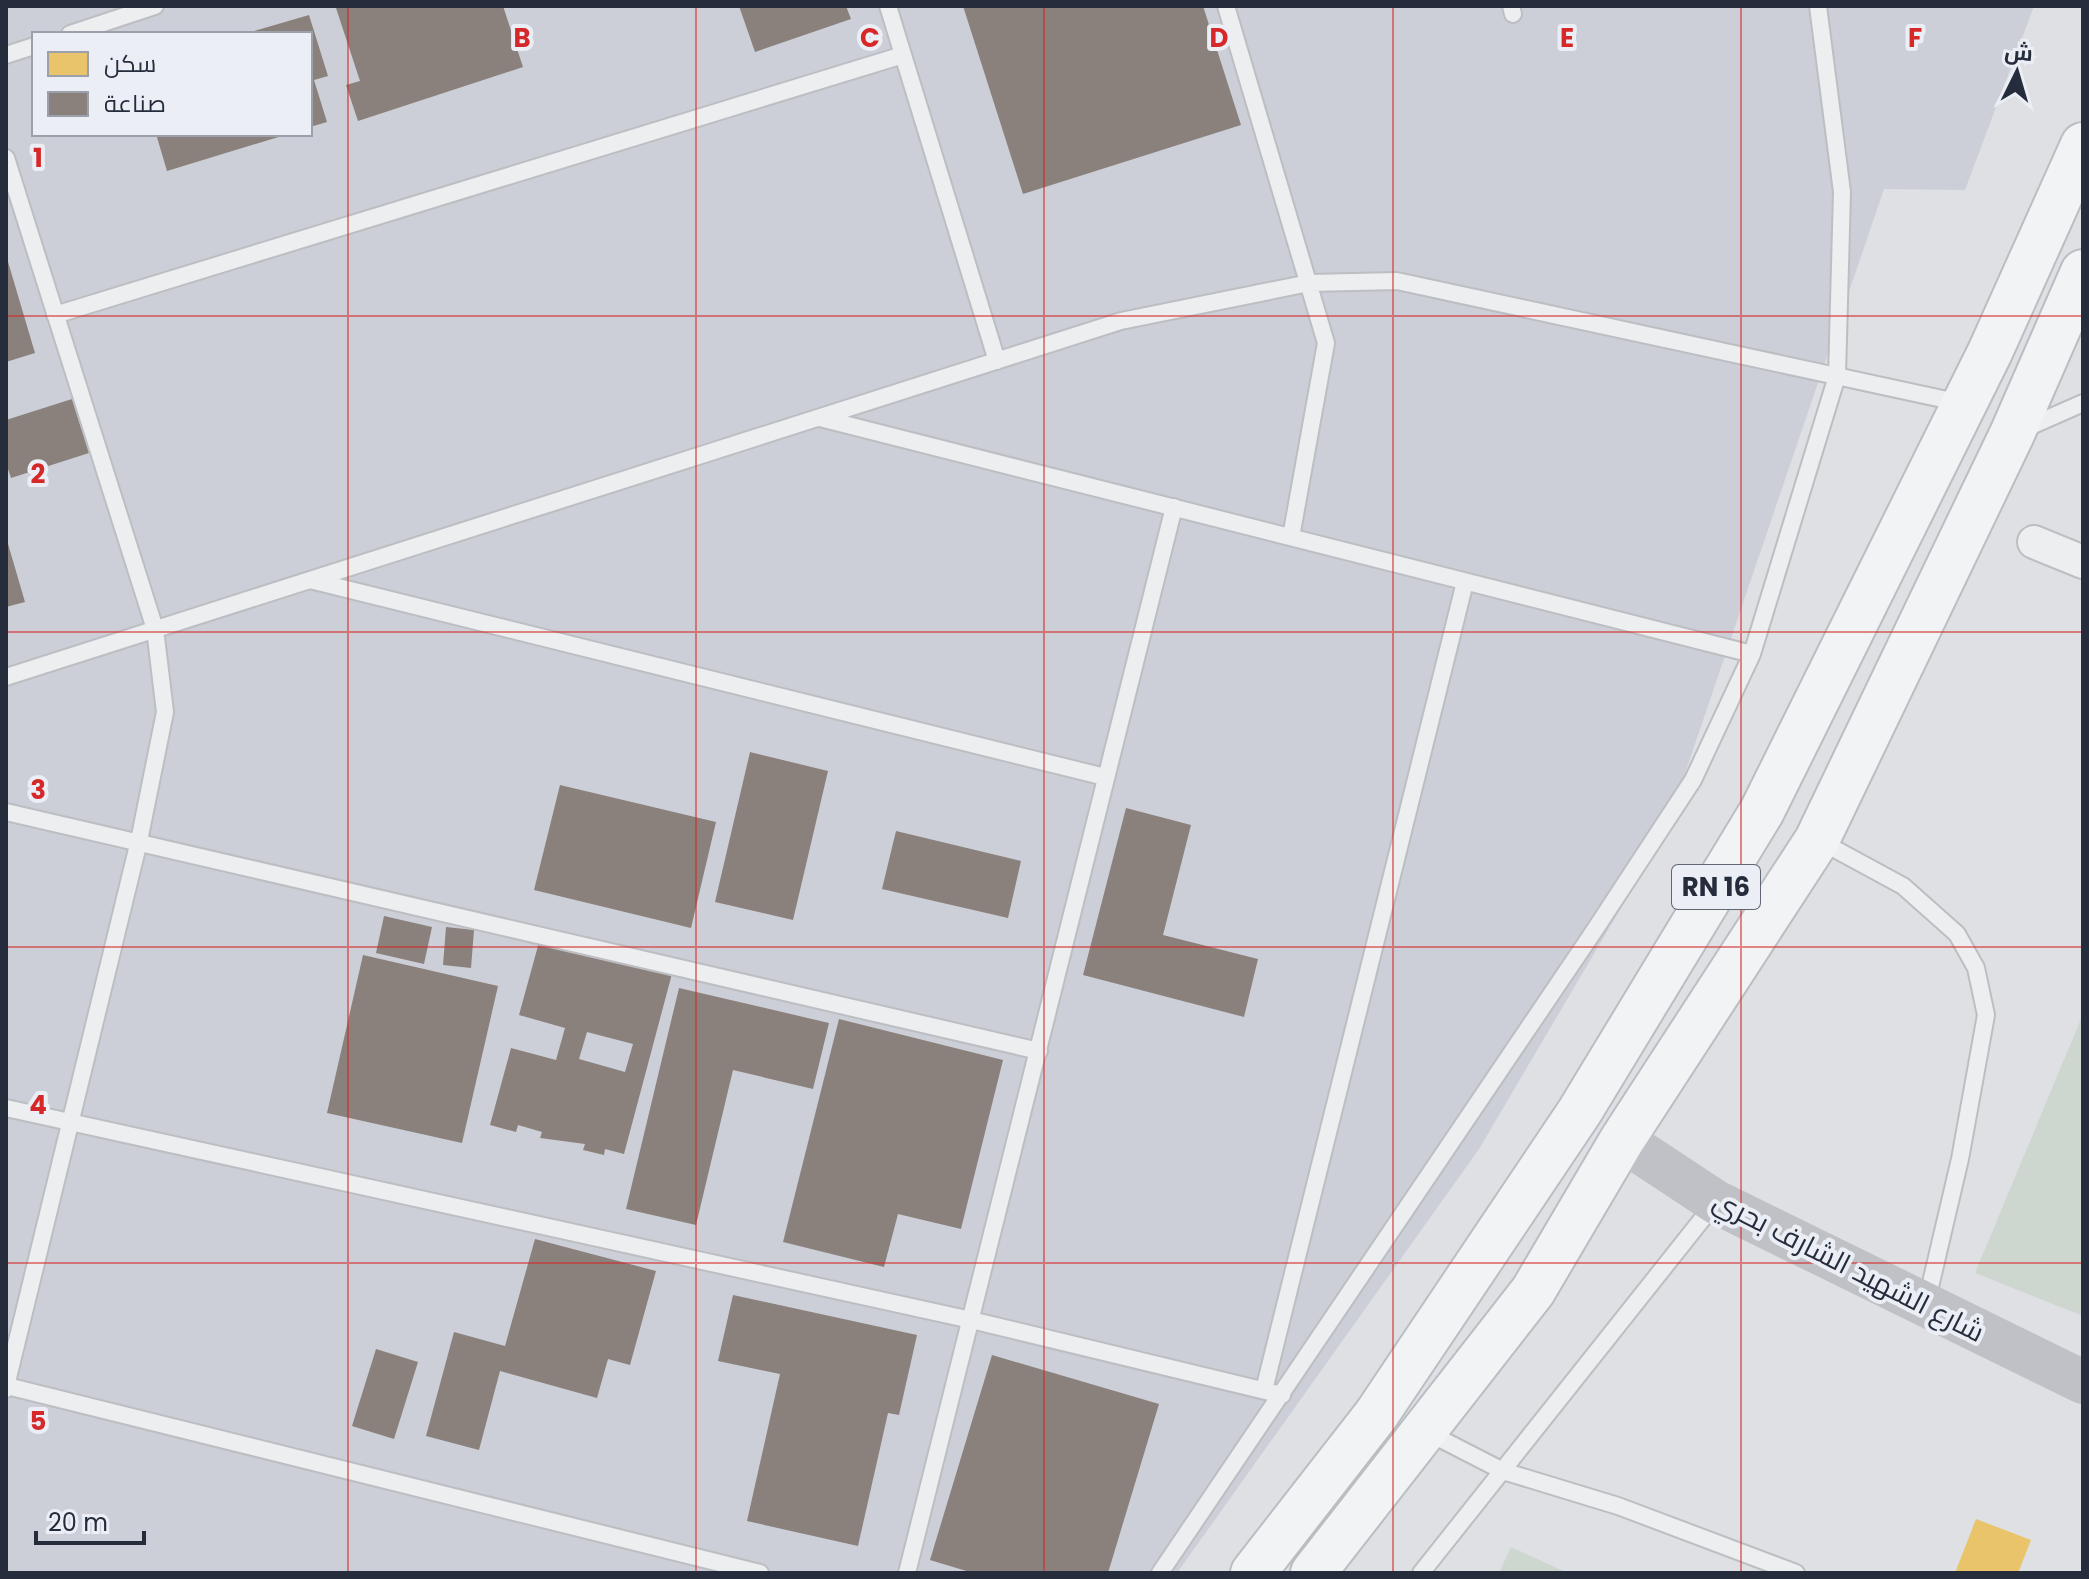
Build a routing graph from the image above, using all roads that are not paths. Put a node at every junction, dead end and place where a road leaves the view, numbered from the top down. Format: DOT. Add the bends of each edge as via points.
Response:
graph roads {
  1 [pos="155,6"];
  2 [pos="888,6"];
  3 [pos="1226,6"];
  4 [pos="1818,6"];
  5 [pos="76,32"];
  6 [pos="32,47"];
  7 [pos="6,55"];
  8 [pos="903,55"];
  9 [pos="2083,145"];
  10 [pos="6,158"];
  11 [pos="2083,272"];
  12 [pos="1309,283"];
  13 [pos="55,315"];
  14 [pos="997,361"];
  15 [pos="1837,376"];
  16 [pos="1963,403"];
  17 [pos="2083,403"];
  18 [pos="820,418"];
  19 [pos="2012,434"];
  20 [pos="1174,507"];
  21 [pos="1291,537"];
  22 [pos="2034,542"];
  23 [pos="2083,562"];
  24 [pos="309,580"];
  25 [pos="1465,582"];
  26 [pos="155,629"];
  27 [pos="1752,654"];
  28 [pos="6,677"];
  29 [pos="1105,777"];
  30 [pos="1762,811"];
  31 [pos="6,812"];
  32 [pos="1817,840"];
  33 [pos="139,841"];
  34 [pos="1039,1051"];
  35 [pos="6,1108"];
  36 [pos="72,1123"];
  37 [pos="1622,1140"];
  38 [pos="1716,1202"];
  39 [pos="1926,1306"];
  40 [pos="971,1320"];
  41 [pos="2083,1382"];
  42 [pos="6,1387"];
  43 [pos="1264,1390"];
  44 [pos="1282,1395"];
  45 [pos="1425,1431"];
  46 [pos="1503,1471"];
  47 [pos="760,1573"];
  48 [pos="907,1573"];
  49 [pos="1160,1573"];
  50 [pos="1253,1573"];
  51 [pos="1313,1573"];
  52 [pos="1421,1573"];
  53 [pos="1796,1573"];
  1 -- 5 [label="lane"];
  2 -- 8 [label="lane"];
  3 -- 12 [label="lane"];
  4 -- 15 [label="lane" via="1842,192"];
  6 -- 7 [label="lane"];
  8 -- 13 [label="lane"];
  8 -- 14 [label="lane"];
  9 -- 16 [label="main road, RN 16"];
  10 -- 13 [label="lane"];
  11 -- 19 [label="main road, RN 16"];
  12 -- 14 [label="lane" via="1121,321"];
  12 -- 15 [label="lane" via="1397,281"];
  12 -- 21 [label="lane" via="1326,343"];
  13 -- 26 [label="lane"];
  14 -- 18 [label="lane"];
  15 -- 16 [label="lane"];
  15 -- 27 [label="lane"];
  16 -- 30 [label="main road, RN 16"];
  17 -- 19 [label="lane"];
  18 -- 20 [label="lane"];
  18 -- 24 [label="lane"];
  19 -- 32 [label="main road, RN 16"];
  20 -- 21 [label="lane"];
  20 -- 29 [label="lane"];
  21 -- 25 [label="lane"];
  22 -- 23 [label="street"];
  24 -- 26 [label="lane"];
  24 -- 29 [label="lane"];
  25 -- 27 [label="lane"];
  25 -- 43 [label="lane"];
  26 -- 28 [label="lane"];
  26 -- 33 [label="lane" via="165,712"];
  27 -- 44 [label="lane" via="1693,780"];
  29 -- 34 [label="lane"];
  30 -- 32 [label="main road"];
  30 -- 50 [label="main road, RN 16" via="1562,1138 1376,1415"];
  31 -- 33 [label="lane"];
  32 -- 37 [label="main road, RN 16"];
  32 -- 39 [label="lane" via="1903,886 1957,934 1976,968 1986,1015"];
  33 -- 34 [label="lane"];
  33 -- 36 [label="lane"];
  34 -- 40 [label="lane"];
  35 -- 36 [label="lane"];
  36 -- 40 [label="lane"];
  36 -- 42 [label="lane"];
  37 -- 38 [label="street, شارع الشهيد الشارف بحري"];
  37 -- 45 [label="main road, RN 16" via="1533,1291"];
  38 -- 39 [label="street, شارع الشهيد الشارف بحري"];
  38 -- 46 [label="lane"];
  39 -- 41 [label="street, شارع الشهيد الشارف بحري"];
  40 -- 43 [label="lane"];
  40 -- 48 [label="lane"];
  42 -- 47 [label="lane"];
  43 -- 44 [label="lane"];
  44 -- 49 [label="lane"];
  45 -- 46 [label="lane"];
  45 -- 51 [label="main road, RN 16"];
  46 -- 52 [label="lane"];
  46 -- 53 [label="lane" via="1618,1506"];
}
